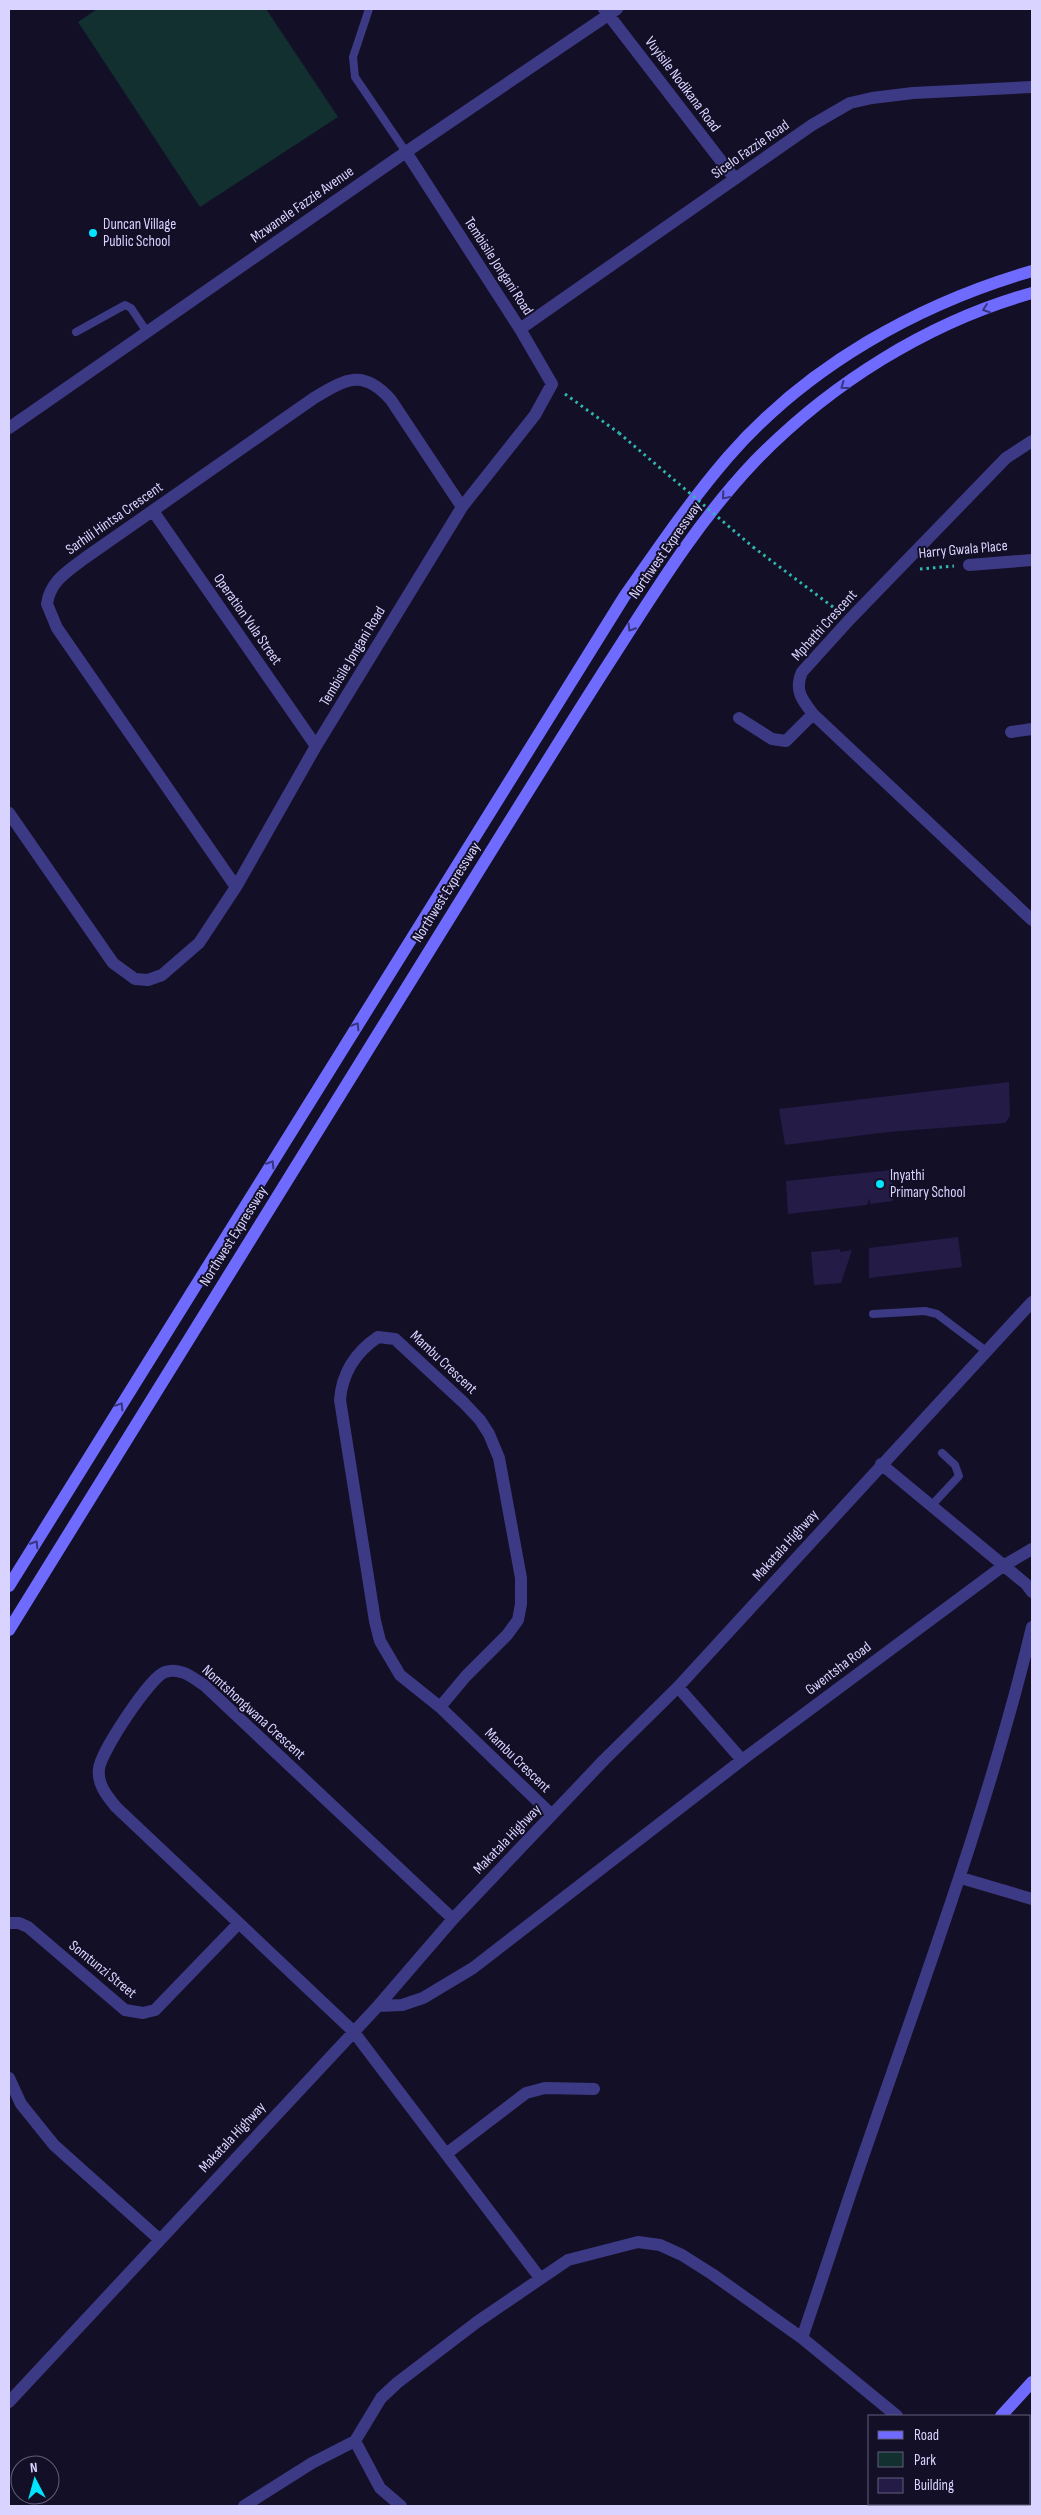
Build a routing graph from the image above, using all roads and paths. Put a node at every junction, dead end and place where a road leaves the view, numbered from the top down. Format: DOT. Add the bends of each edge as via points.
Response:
graph roads {
  1 [pos="369,9"];
  2 [pos="610,10"];
  3 [pos="1032,87"];
  4 [pos="406,152"];
  5 [pos="735,179"];
  6 [pos="1032,271"];
  7 [pos="1032,293"];
  8 [pos="520,329"];
  9 [pos="76,332"];
  10 [pos="148,332"];
  11 [pos="552,384"];
  12 [pos="9,428"];
  13 [pos="1032,441"];
  14 [pos="462,507"];
  15 [pos="153,511"];
  16 [pos="1032,560"];
  17 [pos="970,565"];
  18 [pos="896,571"];
  19 [pos="850,619"];
  20 [pos="813,714"];
  21 [pos="738,718"];
  22 [pos="1032,729"];
  23 [pos="1011,732"];
  24 [pos="316,746"];
  25 [pos="9,813"];
  26 [pos="236,887"];
  27 [pos="1032,920"];
  28 [pos="1032,1302"];
  29 [pos="874,1314"];
  30 [pos="986,1351"];
  31 [pos="942,1453"];
  32 [pos="881,1464"];
  33 [pos="931,1506"];
  34 [pos="1032,1548"];
  35 [pos="1003,1566"];
  36 [pos="9,1586"];
  37 [pos="1032,1592"];
  38 [pos="1032,1627"];
  39 [pos="9,1630"];
  40 [pos="678,1688"];
  41 [pos="440,1707"];
  42 [pos="742,1760"];
  43 [pos="552,1815"];
  44 [pos="961,1878"];
  45 [pos="1032,1900"];
  46 [pos="453,1919"];
  47 [pos="9,1923"];
  48 [pos="239,1924"];
  49 [pos="378,2006"];
  50 [pos="353,2031"];
  51 [pos="9,2078"];
  52 [pos="594,2089"];
  53 [pos="446,2154"];
  54 [pos="159,2240"];
  55 [pos="540,2278"];
  56 [pos="802,2338"];
  57 [pos="1032,2382"];
  58 [pos="9,2402"];
  59 [pos="896,2415"];
  60 [pos="1002,2415"];
  61 [pos="355,2441"];
  62 [pos="244,2506"];
  63 [pos="401,2506"];
  1 -- 4 [label="lane" via="353,57 355,77"];
  2 -- 4 [label="street, Mzwanele Fazzie Avenue"];
  2 -- 5 [label="street, Vuyisile Nodikana Road"];
  3 -- 5 [label="street, Sicelo Fazzie Road" via="913,93 850,103 812,125"];
  4 -- 8 [label="street, Tembisile Jongani Road"];
  4 -- 10 [label="street, Mzwanele Fazzie Avenue"];
  5 -- 8 [label="street, Sicelo Fazzie Road"];
  36 -- 6 [label="main road, Northwest Expressway, one-way" via="624,597 676,523 729,456 782,403 847,355 908,319 994,282"];
  7 -- 39 [label="main road, Northwest Expressway, one-way" via="952,322 877,362 806,413 756,461 703,521 532,784"];
  8 -- 11 [label="street, Tembisile Jongani Road"];
  9 -- 10 [label="lane" via="125,305 132,308"];
  10 -- 12 [label="street, Mzwanele Fazzie Avenue"];
  11 -- 14 [label="street, Tembisile Jongani Road" via="536,415"];
  11 -- 19 [label="path, bridge" via="619,433 753,547"];
  13 -- 18 [label="street, Mphathi Crescent" via="1006,458"];
  14 -- 15 [label="street, Sarhili Hintsa Crescent" via="391,400 374,383 364,380 337,385 314,398"];
  14 -- 24 [label="street, Tembisile Jongani Road"];
  15 -- 24 [label="street, Operation Vula Street"];
  15 -- 26 [label="street, Sarhili Hintsa Crescent" via="60,577 48,596 48,612"];
  16 -- 17 [label="street, Harry Gwala Place"];
  17 -- 18 [label="path, Harry Gwala Place"];
  18 -- 19 [label="street, Mphathi Crescent"];
  19 -- 20 [label="street, Mphathi Crescent" via="802,672 798,690"];
  20 -- 21 [label="street" via="786,741 772,739"];
  20 -- 27 [label="street, Mphathi Crescent"];
  22 -- 23 [label="street"];
  24 -- 26 [label="street, Tembisile Jongani Road"];
  25 -- 26 [label="street, Tembisile Jongani Road" via="113,963 135,979 148,980 162,975 178,963 198,943"];
  28 -- 30 [label="street, Makatala Highway"];
  29 -- 30 [label="lane" via="925,1311 937,1314"];
  30 -- 32 [label="street, Makatala Highway"];
  31 -- 33 [label="lane" via="955,1465 959,1476"];
  32 -- 33 [label="street"];
  32 -- 40 [label="street, Makatala Highway"];
  33 -- 35 [label="street"];
  34 -- 35 [label="street, Gwentsha Road"];
  35 -- 37 [label="street"];
  35 -- 42 [label="street, Gwentsha Road"];
  38 -- 44 [label="street" via="1012,1712"];
  40 -- 42 [label="street"];
  40 -- 43 [label="street, Makatala Highway"];
  41 -- 41 [label="street, Mambu Crescent" via="400,1675 380,1641 375,1621 340,1400 347,1369 378,1337 395,1338 464,1403 489,1434 499,1458 521,1578 518,1620"];
  41 -- 43 [label="street, Mambu Crescent"];
  42 -- 49 [label="street, Gwentsha Road" via="472,1968 423,1998 402,2005"];
  43 -- 46 [label="street, Makatala Highway"];
  44 -- 45 [label="street"];
  44 -- 56 [label="street"];
  46 -- 48 [label="street, Nomtshongwana Crescent" via="204,1685 188,1674 167,1671 150,1683 104,1754 98,1770 100,1781 116,1807"];
  46 -- 49 [label="street, Makatala Highway"];
  47 -- 48 [label="street, Somtunzi Street" via="28,1927 125,2010 143,2014 156,2010"];
  48 -- 50 [label="street, Nomtshongwana Crescent"];
  49 -- 50 [label="street, Makatala Highway"];
  50 -- 53 [label="street, Nomtshongwana Crescent"];
  50 -- 54 [label="street, Makatala Highway"];
  51 -- 54 [label="street" via="21,2104 54,2145"];
  52 -- 53 [label="street" via="545,2088 526,2093"];
  53 -- 55 [label="street, Nomtshongwana Crescent"];
  54 -- 58 [label="street, Makatala Highway"];
  55 -- 56 [label="street" via="568,2260 638,2242 660,2244 689,2260"];
  55 -- 61 [label="street" via="397,2383 381,2398"];
  56 -- 59 [label="street"];
  57 -- 60 [label="main road"];
  61 -- 62 [label="street" via="312,2463"];
  61 -- 63 [label="street" via="380,2488"];
}
